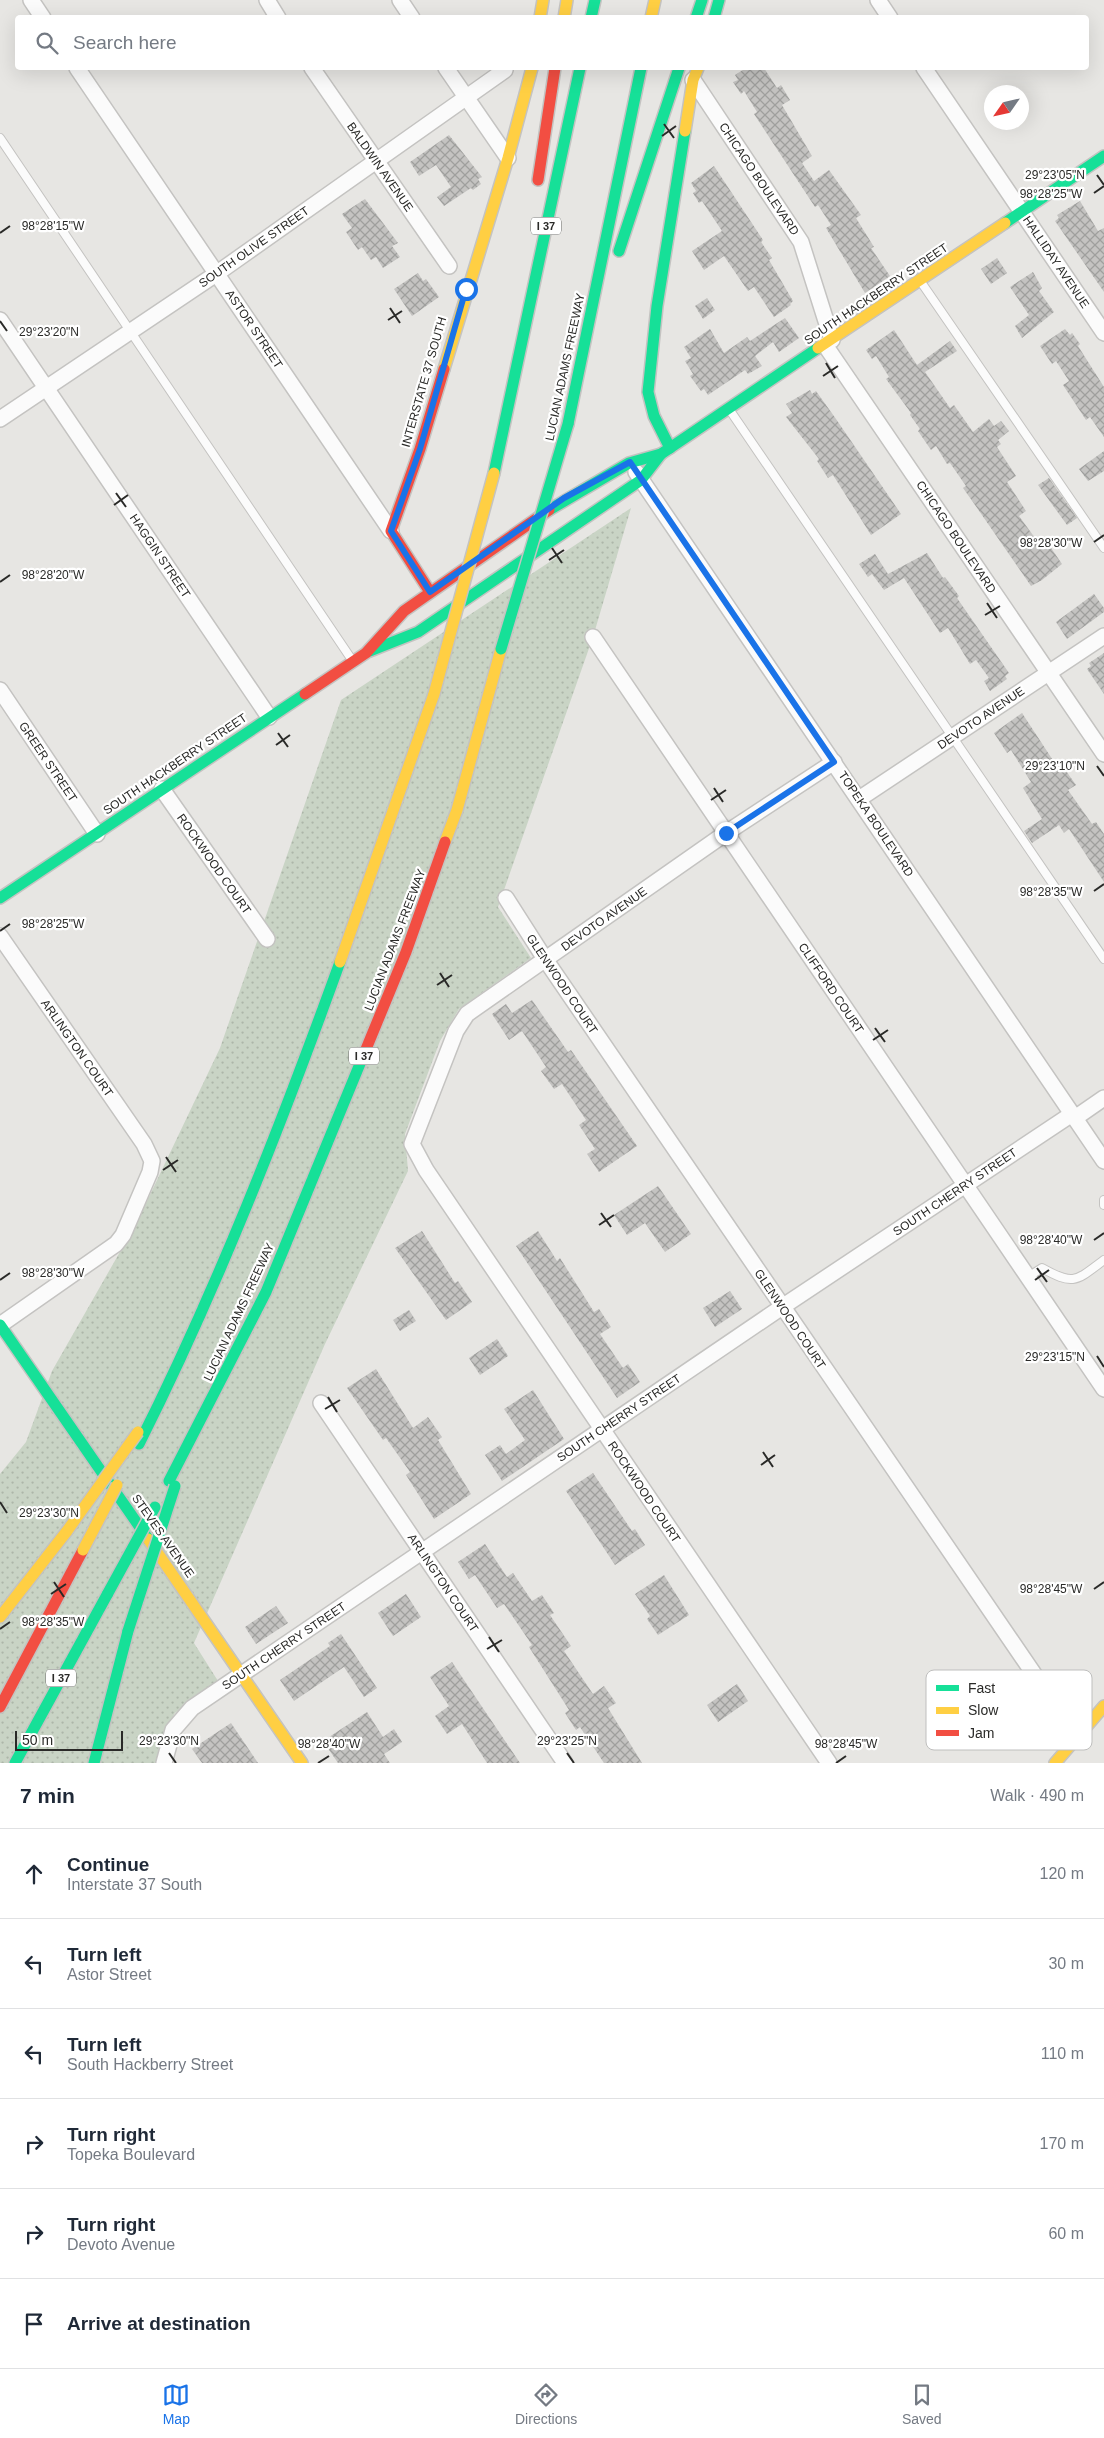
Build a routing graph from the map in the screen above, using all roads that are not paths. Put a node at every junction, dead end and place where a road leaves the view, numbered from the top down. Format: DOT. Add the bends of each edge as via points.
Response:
graph roads {
  1 [pos="31,0"];
  2 [pos="267,0"];
  3 [pos="400,0"];
  4 [pos="543,0"];
  5 [pos="567,0"];
  6 [pos="595,0"];
  7 [pos="655,0"];
  8 [pos="702,0"];
  9 [pos="719,0"];
  10 [pos="878,0"];
  11 [pos="41,15"];
  12 [pos="276,15"];
  13 [pos="410,15"];
  14 [pos="540,15"];
  15 [pos="564,15"];
  16 [pos="592,15"];
  17 [pos="652,15"];
  18 [pos="697,15"];
  19 [pos="715,15"];
  20 [pos="888,15"];
  21 [pos="78,70"];
  22 [pos="313,70"];
  23 [pos="447,70"];
  24 [pos="505,70"];
  25 [pos="531,70"];
  26 [pos="555,70"];
  27 [pos="580,70"];
  28 [pos="641,70"];
  29 [pos="678,70"];
  30 [pos="925,70"];
  31 [pos="696,74"];
  32 [pos="466,97"];
  33 [pos="0,138"];
  34 [pos="1104,156"];
  35 [pos="508,158"];
  36 [pos="376,161"];
  37 [pos="537,190"];
  38 [pos="1022,213"];
  39 [pos="529,249"];
  40 [pos="449,266"];
  41 [pos="216,274"];
  42 [pos="920,281"];
  43 [pos="0,320"];
  44 [pos="131,331"];
  45 [pos="1104,333"];
  46 [pos="828,343"];
  47 [pos="578,374"];
  48 [pos="514,385"];
  49 [pos="46,388"];
  50 [pos="729,409"];
  51 [pos="0,419"];
  52 [pos="666,451"];
  53 [pos="630,462"];
  54 [pos="642,480"];
  55 [pos="391,531"];
  56 [pos="1104,548"];
  57 [pos="430,592"];
  58 [pos="1104,636"];
  59 [pos="593,637"];
  60 [pos="366,653"];
  61 [pos="353,662"];
  62 [pos="1049,672"];
  63 [pos="0,690"];
  64 [pos="269,718"];
  65 [pos="952,737"];
  66 [pos="1104,754"];
  67 [pos="834,762"];
  68 [pos="162,789"];
  69 [pos="859,799"];
  70 [pos="726,833"];
  71 [pos="97,834"];
  72 [pos="0,898"];
  73 [pos="506,898"];
  74 [pos="0,936"];
  75 [pos="267,939"];
  76 [pos="1104,959"];
  77 [pos="545,960"];
  78 [pos="1104,1098"];
  79 [pos="1074,1116"];
  80 [pos="412,1144"];
  81 [pos="1104,1161"];
  82 [pos="965,1185"];
  83 [pos="1104,1200"];
  84 [pos="1104,1205"];
  85 [pos="1104,1260"];
  86 [pos="1028,1277"];
  87 [pos="782,1307"];
  88 [pos="0,1325"];
  89 [pos="1104,1389"];
  90 [pos="320,1403"];
  91 [pos="602,1430"];
  92 [pos="138,1438"];
  93 [pos="172,1484"];
  94 [pos="422,1552"];
  95 [pos="0,1617"];
  96 [pos="1030,1670"];
  97 [pos="242,1675"];
  98 [pos="1104,1706"];
  99 [pos="0,1707"];
  100 [pos="1092,1720"];
  101 [pos="1066,1750"];
  102 [pos="15,1763"];
  103 [pos="94,1763"];
  104 [pos="164,1763"];
  105 [pos="302,1763"];
  106 [pos="565,1763"];
  107 [pos="829,1763"];
  108 [pos="1055,1763"];
  1 -- 11 [label="street"];
  2 -- 12 [label="street"];
  3 -- 13 [label="street"];
  4 -- 14 [label="main road"];
  5 -- 15 [label="main road"];
  6 -- 16 [label="main road"];
  7 -- 17 [label="main road"];
  8 -- 18 [label="main road"];
  9 -- 19 [label="main road"];
  10 -- 20 [label="street"];
  21 -- 41 [label="street, ASTOR STREET"];
  22 -- 36 [label="street, BALDWIN AVENUE"];
  23 -- 32 [label="street"];
  24 -- 32 [label="street, SOUTH OLIVE STREET"];
  25 -- 35 [label="main road, INTERSTATE 37 SOUTH"];
  26 -- 37 [label="main road"];
  27 -- 48 [label="main road, I 37"];
  28 -- 47 [label="main road, LUCIAN ADAMS FREEWAY / I 37"];
  29 -- 47 [label="main road"];
  30 -- 38 [label="street, HALLIDAY AVENUE"];
  31 -- 46 [label="street, CHICAGO BOULEVARD" via="801,242"];
  31 -- 52 [label="main road" via="657,306 649,376 648,392"];
  32 -- 35 [label="street"];
  32 -- 36 [label="street, SOUTH OLIVE STREET"];
  33 -- 44 [label="lane"];
  34 -- 38 [label="main road, SOUTH HACKBERRY STREET"];
  35 -- 55 [label="main road, INTERSTATE 37 SOUTH" via="420,449"];
  36 -- 40 [label="street, BALDWIN AVENUE"];
  36 -- 41 [label="street, SOUTH OLIVE STREET"];
  38 -- 42 [label="main road, SOUTH HACKBERRY STREET"];
  38 -- 45 [label="street, HALLIDAY AVENUE"];
  39 -- 48 [label="main road"];
  41 -- 44 [label="street, SOUTH OLIVE STREET"];
  41 -- 55 [label="street, ASTOR STREET"];
  42 -- 46 [label="main road, SOUTH HACKBERRY STREET"];
  42 -- 56 [label="lane"];
  43 -- 49 [label="street, HAGGIN STREET"];
  44 -- 49 [label="street, SOUTH OLIVE STREET"];
  44 -- 61 [label="lane"];
  46 -- 50 [label="main road, SOUTH HACKBERRY STREET"];
  46 -- 62 [label="street, CHICAGO BOULEVARD"];
  47 -- 93 [label="main road, LUCIAN ADAMS FREEWAY / I 37, bridge" via="568,424 457,810 406,952 266,1292"];
  48 -- 92 [label="main road, I 37, bridge" via="494,473 434,694 347,946 238,1225 162,1398"];
  49 -- 51 [label="street, SOUTH OLIVE STREET"];
  49 -- 64 [label="street, HAGGIN STREET"];
  50 -- 52 [label="main road, SOUTH HACKBERRY STREET"];
  50 -- 65 [label="lane"];
  52 -- 53 [label="main road, SOUTH HACKBERRY STREET"];
  52 -- 54 [label="main road, SOUTH HACKBERRY STREET"];
  53 -- 54 [label="street, TOPEKA BOULEVARD"];
  53 -- 57 [label="main road, SOUTH HACKBERRY STREET" via="564,498"];
  54 -- 60 [label="main road, SOUTH HACKBERRY STREET" via="418,632"];
  54 -- 67 [label="street, TOPEKA BOULEVARD"];
  55 -- 57 [label="main road, ASTOR STREET"];
  57 -- 60 [label="main road, SOUTH HACKBERRY STREET" via="404,611"];
  58 -- 62 [label="street, DEVOTO AVENUE"];
  59 -- 70 [label="street, CLIFFORD COURT"];
  60 -- 61 [label="main road, SOUTH HACKBERRY STREET"];
  61 -- 64 [label="main road, SOUTH HACKBERRY STREET"];
  62 -- 65 [label="street, DEVOTO AVENUE"];
  62 -- 66 [label="street, CHICAGO BOULEVARD"];
  63 -- 71 [label="street, GREER STREET"];
  64 -- 68 [label="main road, SOUTH HACKBERRY STREET"];
  65 -- 69 [label="street, DEVOTO AVENUE"];
  65 -- 76 [label="lane"];
  67 -- 69 [label="street, TOPEKA BOULEVARD"];
  67 -- 70 [label="street, DEVOTO AVENUE"];
  68 -- 71 [label="main road, SOUTH HACKBERRY STREET"];
  68 -- 75 [label="street, ROCKWOOD COURT"];
  69 -- 79 [label="street, TOPEKA BOULEVARD"];
  70 -- 77 [label="street, DEVOTO AVENUE"];
  70 -- 82 [label="street, CLIFFORD COURT"];
  71 -- 72 [label="main road, SOUTH HACKBERRY STREET"];
  73 -- 77 [label="street, GLENWOOD COURT"];
  74 -- 88 [label="street, ARLINGTON COURT" via="144,1144 152,1161 116,1244"];
  77 -- 80 [label="street, DEVOTO AVENUE" via="467,1014 456,1031"];
  77 -- 87 [label="street, GLENWOOD COURT"];
  78 -- 79 [label="street, SOUTH CHERRY STREET"];
  79 -- 81 [label="street, TOPEKA BOULEVARD"];
  79 -- 82 [label="street, SOUTH CHERRY STREET"];
  80 -- 91 [label="street, ROCKWOOD COURT" via="426,1170"];
  82 -- 86 [label="street, CLIFFORD COURT"];
  82 -- 87 [label="street, SOUTH CHERRY STREET"];
  83 -- 84 [label="lane"];
  85 -- 86 [label="lane" via="1080,1278 1064,1280 1042,1268"];
  86 -- 89 [label="street, CLIFFORD COURT"];
  87 -- 91 [label="street, SOUTH CHERRY STREET"];
  87 -- 96 [label="street, GLENWOOD COURT"];
  88 -- 97 [label="main road, STEVES AVENUE"];
  90 -- 94 [label="street, ARLINGTON COURT"];
  91 -- 94 [label="street, SOUTH CHERRY STREET"];
  91 -- 107 [label="street, ROCKWOOD COURT"];
  92 -- 95 [label="main road, bridge"];
  92 -- 99 [label="main road, I 37, bridge" via="84,1550"];
  93 -- 102 [label="main road, LUCIAN ADAMS FREEWAY / I 37, bridge"];
  93 -- 103 [label="main road, bridge" via="128,1631"];
  94 -- 97 [label="street, SOUTH CHERRY STREET"];
  94 -- 106 [label="street, ARLINGTON COURT"];
  97 -- 104 [label="street, SOUTH CHERRY STREET" via="192,1708 173,1730"];
  97 -- 105 [label="main road, STEVES AVENUE"];
  98 -- 100 [label="main road"];
  101 -- 108 [label="main road"];
}
